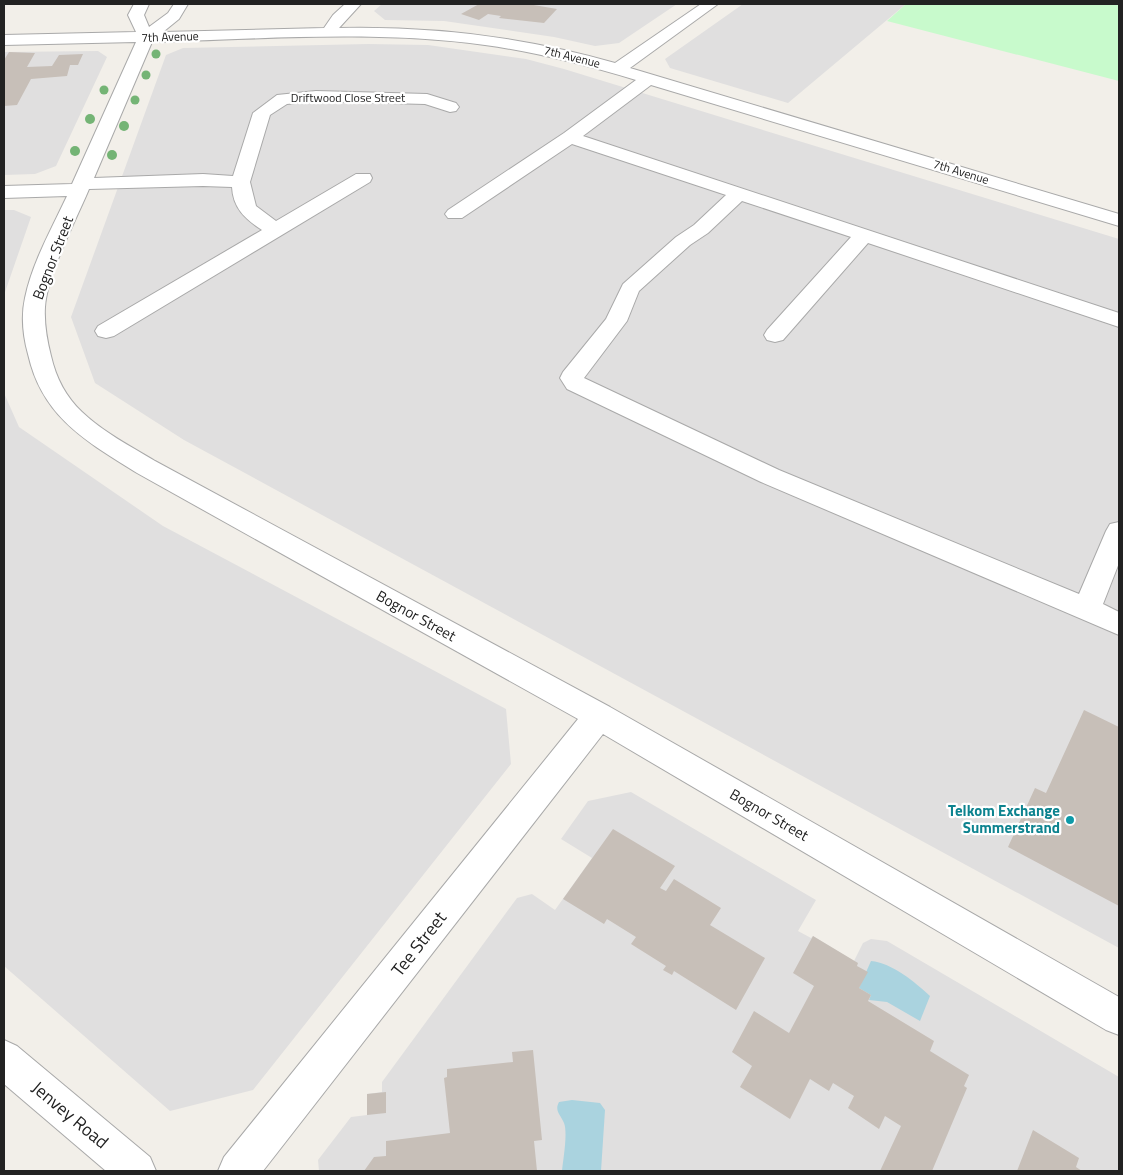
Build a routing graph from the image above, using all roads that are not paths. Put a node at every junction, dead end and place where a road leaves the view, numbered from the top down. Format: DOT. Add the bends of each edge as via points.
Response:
graph roads {
  1 [pos="141,4"];
  2 [pos="181,4"];
  3 [pos="354,4"];
  4 [pos="711,4"];
  5 [pos="329,32"];
  6 [pos="146,37"];
  7 [pos="4,40"];
  8 [pos="617,69"];
  9 [pos="650,78"];
  10 [pos="450,107"];
  11 [pos="570,137"];
  12 [pos="363,178"];
  13 [pos="241,182"];
  14 [pos="80,187"];
  15 [pos="4,192"];
  16 [pos="738,194"];
  17 [pos="455,214"];
  18 [pos="1119,220"];
  19 [pos="276,230"];
  20 [pos="864,236"];
  21 [pos="1119,320"];
  22 [pos="106,331"];
  23 [pos="775,334"];
  24 [pos="1119,532"];
  25 [pos="1087,609"];
  26 [pos="1119,624"];
  27 [pos="599,716"];
  28 [pos="1119,1018"];
  29 [pos="4,1059"];
  30 [pos="136,1171"];
  31 [pos="238,1171"];
  1 -- 6 [label="street" via="136,15"];
  2 -- 6 [label="street" via="174,16"];
  3 -- 5 [label="street" via="338,18"];
  4 -- 8 [label="street"];
  5 -- 6 [label="street, 7th Avenue"];
  5 -- 8 [label="street, 7th Avenue" via="416,33 486,39 556,52"];
  6 -- 7 [label="street, 7th Avenue"];
  6 -- 14 [label="street, Bognor Street"];
  8 -- 9 [label="street, 7th Avenue"];
  9 -- 11 [label="street"];
  9 -- 18 [label="street, 7th Avenue"];
  10 -- 13 [label="street, Driftwood Close Street" via="427,99 283,98 262,113"];
  11 -- 16 [label="street"];
  11 -- 17 [label="street"];
  12 -- 19 [label="street"];
  13 -- 14 [label="street" via="203,180"];
  13 -- 19 [label="street, Driftwood Close Street" via="242,199 250,214"];
  14 -- 15 [label="street"];
  14 -- 27 [label="street, Bognor Street" via="34,306 39,355 53,392 66,410 146,468"];
  16 -- 20 [label="street"];
  16 -- 25 [label="street" via="630,288 616,321 574,372 572,378 576,384 770,476"];
  19 -- 22 [label="street"];
  20 -- 21 [label="street"];
  20 -- 23 [label="street"];
  24 -- 25 [label="street"];
  25 -- 26 [label="street"];
  27 -- 28 [label="street, Bognor Street"];
  27 -- 31 [label="street, Tee Street"];
  29 -- 30 [label="street, Jenvey Road"];
}
